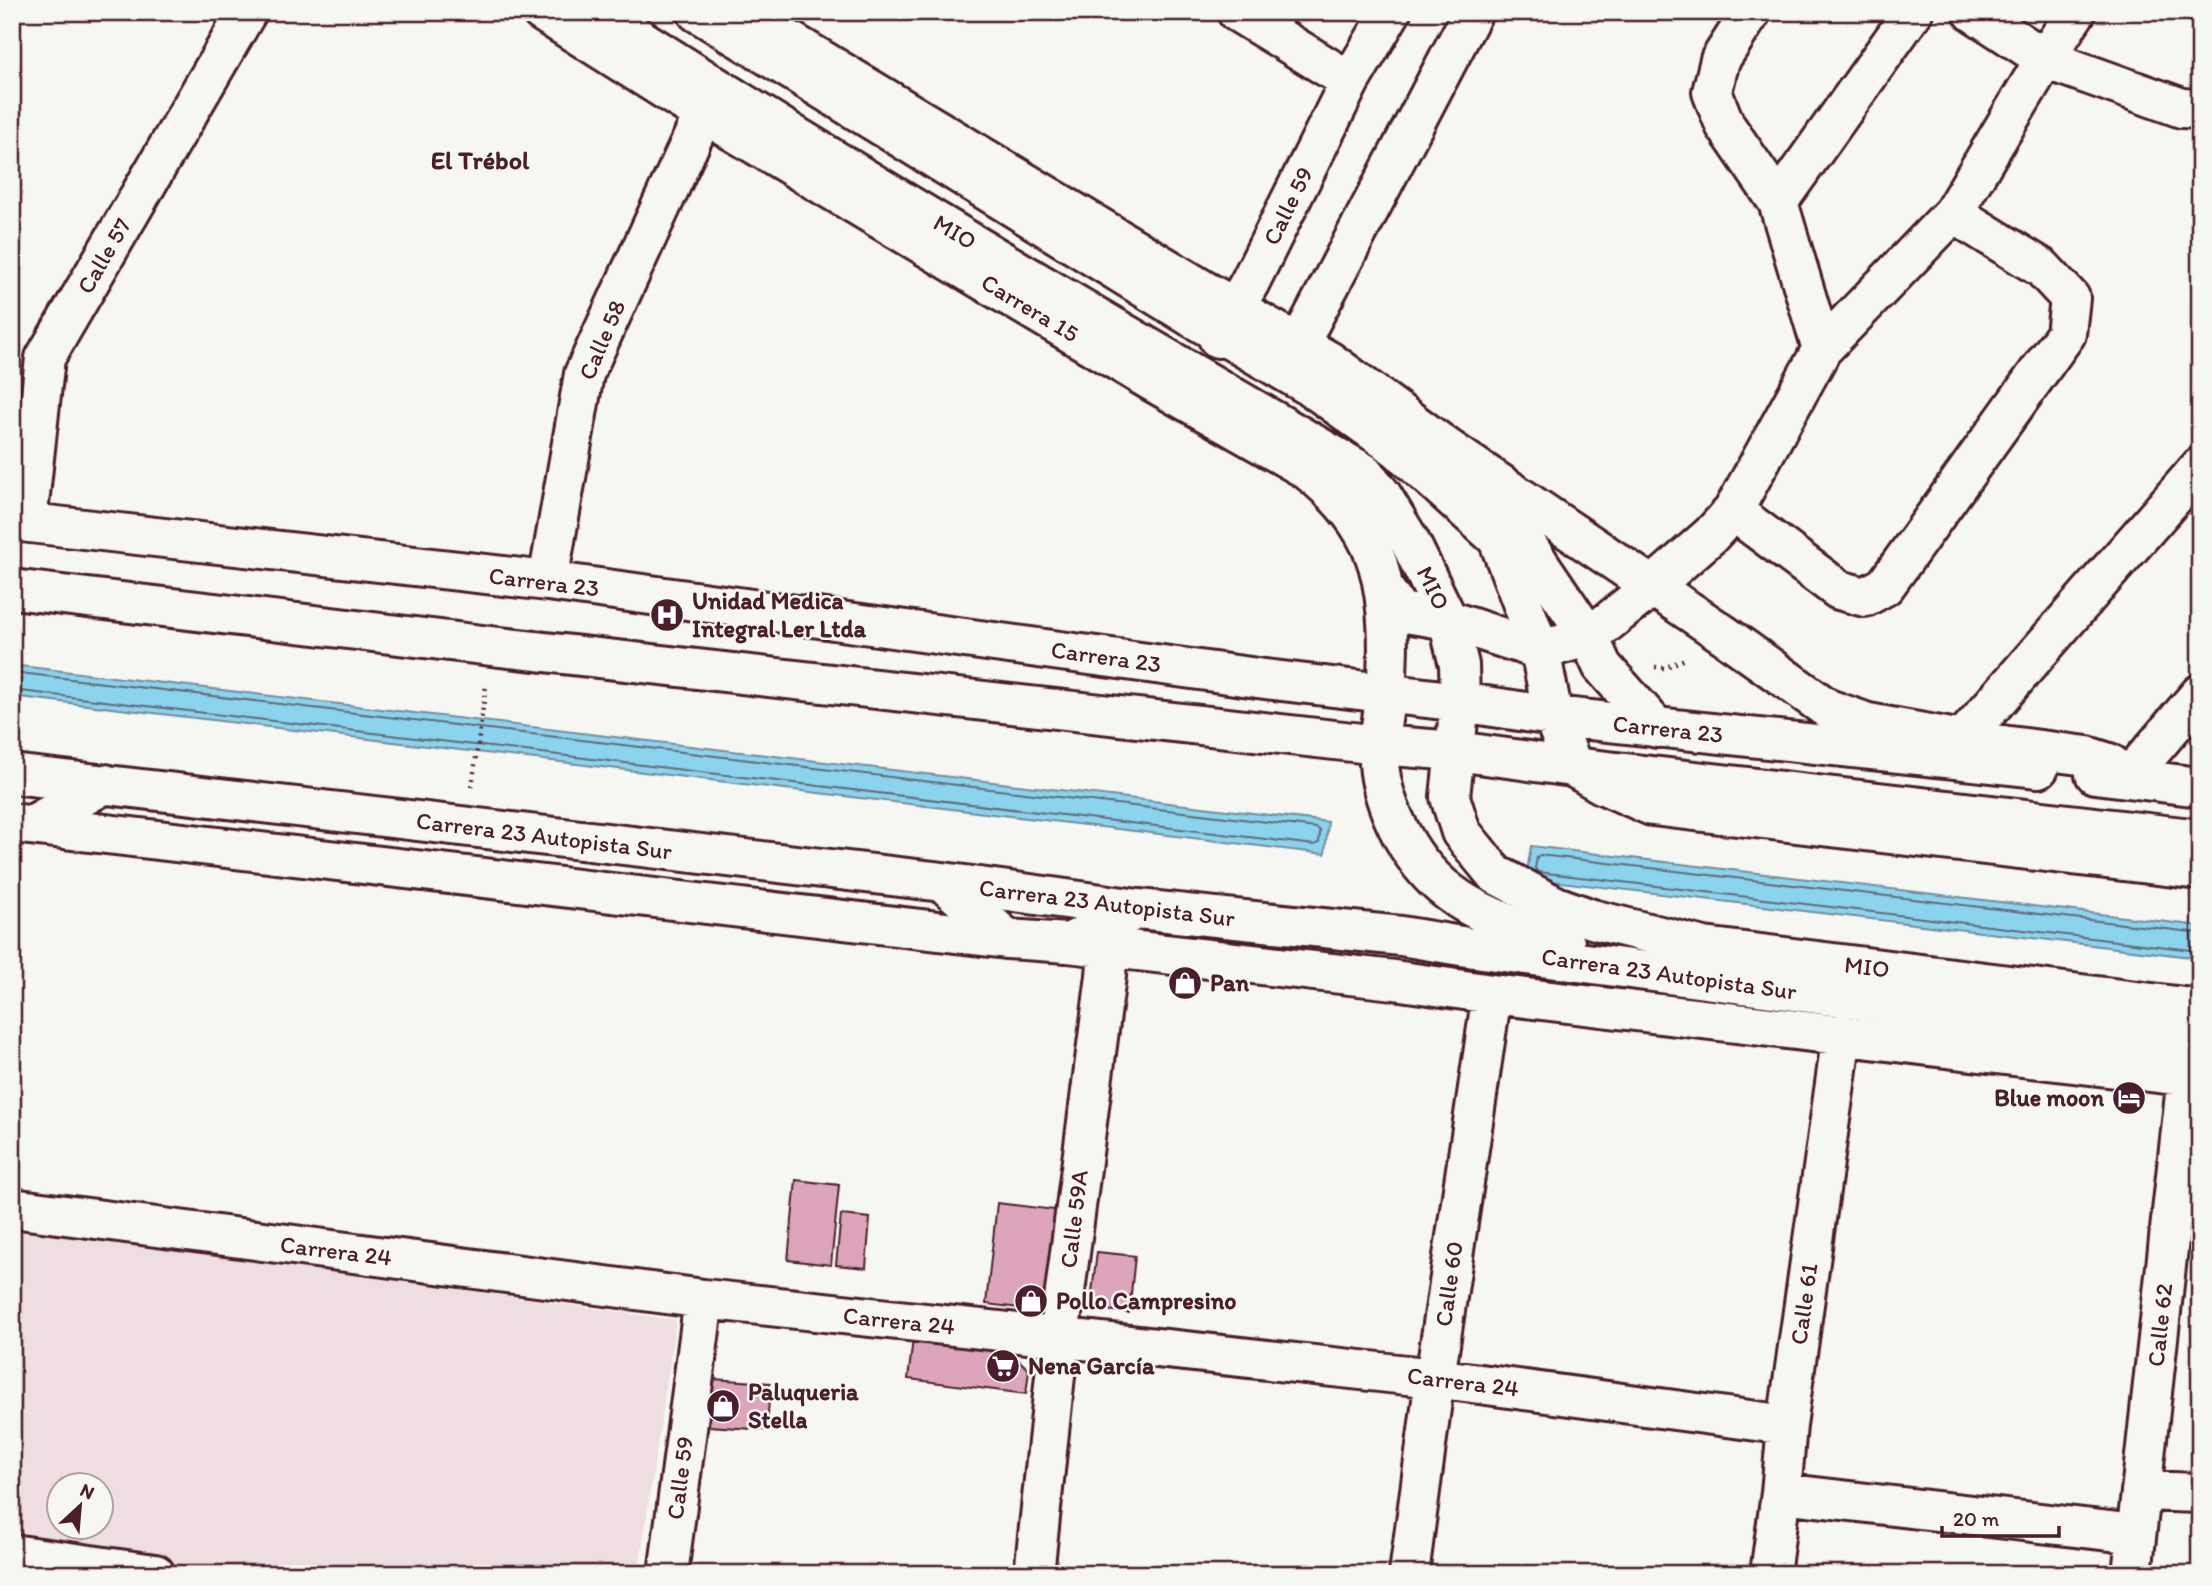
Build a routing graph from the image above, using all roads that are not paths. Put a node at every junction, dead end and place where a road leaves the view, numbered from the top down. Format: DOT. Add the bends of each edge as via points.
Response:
graph roads {
  1 [pos="247,12"];
  2 [pos="542,12"];
  3 [pos="598,12"];
  4 [pos="697,12"];
  5 [pos="1237,12"];
  6 [pos="1391,12"];
  7 [pos="1473,12"];
  8 [pos="1751,12"];
  9 [pos="1913,12"];
  10 [pos="1973,12"];
  11 [pos="2076,12"];
  12 [pos="760,17"];
  13 [pos="2045,59"];
  14 [pos="1350,81"];
  15 [pos="2200,109"];
  16 [pos="704,113"];
  17 [pos="1777,202"];
  18 [pos="1953,213"];
  19 [pos="1228,321"];
  20 [pos="1299,344"];
  21 [pos="1822,349"];
  22 [pos="1190,388"];
  23 [pos="1447,448"];
  24 [pos="2200,467"];
  25 [pos="1733,512"];
  26 [pos="20,522"];
  27 [pos="548,581"];
  28 [pos="1652,587"];
  29 [pos="12,589"];
  30 [pos="1384,589"];
  31 [pos="1448,620"];
  32 [pos="1588,637"];
  33 [pos="1540,650"];
  34 [pos="1386,694"];
  35 [pos="2200,694"];
  36 [pos="1460,702"];
  37 [pos="1553,716"];
  38 [pos="1657,728"];
  39 [pos="1962,740"];
  40 [pos="1379,745"];
  41 [pos="1456,751"];
  42 [pos="1573,767"];
  43 [pos="12,774"];
  44 [pos="2129,778"];
  45 [pos="106,785"];
  46 [pos="2200,787"];
  47 [pos="18,832"];
  48 [pos="2200,839"];
  49 [pos="2200,870"];
  50 [pos="943,882"];
  51 [pos="1139,909"];
  52 [pos="1006,939"];
  53 [pos="1068,943"];
  54 [pos="1108,948"];
  55 [pos="1637,969"];
  56 [pos="1492,994"];
  57 [pos="2200,1009"];
  58 [pos="2063,1026"];
  59 [pos="1842,1034"];
  60 [pos="1999,1053"];
  61 [pos="2196,1065"];
  62 [pos="2127,1068"];
  63 [pos="12,1209"];
  64 [pos="704,1299"];
  65 [pos="1059,1338"];
  66 [pos="1435,1378"];
  67 [pos="1787,1425"];
  68 [pos="2141,1490"];
  69 [pos="1780,1493"];
  70 [pos="2200,1493"];
  71 [pos="2136,1534"];
  72 [pos="12,1554"];
  73 [pos="155,1574"];
  74 [pos="668,1574"];
  75 [pos="1034,1574"];
  76 [pos="1409,1574"];
  77 [pos="1770,1574"];
  78 [pos="2132,1574"];
  1 -- 26 [label="street, Calle 57" via="45,358"];
  2 -- 16 [label="street, Carrera 15"];
  3 -- 22 [label="street, MIO"];
  4 -- 19 [label="street"];
  5 -- 14 [label="street"];
  6 -- 14 [label="street, Calle 59"];
  7 -- 20 [label="street"];
  8 -- 17 [label="street" via="1720,60 1712,92 1725,125"];
  9 -- 17 [label="street"];
  10 -- 13 [label="street"];
  11 -- 13 [label="street"];
  12 -- 19 [label="street"];
  13 -- 15 [label="street" via="2182,108"];
  13 -- 18 [label="street"];
  14 -- 19 [label="street, Calle 59"];
  16 -- 22 [label="street, Carrera 15"];
  16 -- 27 [label="street, Calle 58" via="584,373"];
  17 -- 21 [label="street"];
  18 -- 21 [label="street"];
  18 -- 25 [label="street" via="2042,268 2070,298 2066,334 1885,586 1865,597 1839,590"];
  19 -- 20 [label="street"];
  19 -- 22 [label="street, Calle 59"];
  19 -- 33 [label="street" via="1397,448 1498,539"];
  20 -- 23 [label="street"];
  21 -- 25 [label="street"];
  22 -- 30 [label="street, Carrera 15" via="1328,487 1369,542"];
  22 -- 31 [label="street, MIO" via="1364,473 1409,540"];
  23 -- 28 [label="street"];
  23 -- 32 [label="street" via="1527,545"];
  24 -- 39 [label="street"];
  25 -- 28 [label="street"];
  26 -- 27 [label="street, Carrera 23"];
  27 -- 34 [label="street, Carrera 23"];
  28 -- 32 [label="street"];
  28 -- 39 [label="street" via="1828,709 1868,723"];
  29 -- 40 [label="street"];
  30 -- 31 [label="street" via="1400,612"];
  30 -- 34 [label="street, Carrera 15"];
  31 -- 33 [label="street"];
  31 -- 36 [label="street, MIO" via="1460,665"];
  32 -- 33 [label="street"];
  32 -- 38 [label="street" via="1602,666"];
  33 -- 37 [label="street"];
  34 -- 36 [label="street, Carrera 23"];
  34 -- 40 [label="street, Carrera 15"];
  35 -- 44 [label="street"];
  36 -- 37 [label="street, Carrera 23"];
  36 -- 41 [label="street, MIO"];
  37 -- 38 [label="street, Carrera 23"];
  37 -- 42 [label="street"];
  38 -- 44 [label="street, Carrera 23"];
  39 -- 44 [label="street" via="2087,756 2109,763"];
  40 -- 41 [label="street"];
  40 -- 55 [label="street, Carrera 15" via="1385,793 1401,836 1449,892 1487,915"];
  41 -- 42 [label="street"];
  41 -- 57 [label="street, MIO" via="1450,796 1461,832 1494,874 1592,919 1703,947"];
  42 -- 48 [label="street"];
  42 -- 49 [label="street" via="1652,806"];
  43 -- 45 [label="street, Carrera 23 Autopista Sur"];
  44 -- 46 [label="street, Carrera 23"];
  45 -- 47 [label="street"];
  45 -- 50 [label="street, Carrera 23 Autopista Sur"];
  47 -- 52 [label="street"];
  50 -- 51 [label="street, Carrera 23 Autopista Sur"];
  50 -- 52 [label="street"];
  51 -- 53 [label="street"];
  51 -- 55 [label="street, Carrera 23 Autopista Sur" via="1401,936"];
  52 -- 53 [label="street"];
  53 -- 54 [label="street"];
  54 -- 56 [label="street"];
  54 -- 65 [label="street, Calle 59A"];
  55 -- 58 [label="street, Carrera 23 Autopista Sur"];
  56 -- 59 [label="street"];
  56 -- 66 [label="street, Calle 60"];
  58 -- 60 [label="street"];
  58 -- 61 [label="street, Carrera 23 Autopista Sur"];
  58 -- 62 [label="street"];
  59 -- 60 [label="street"];
  59 -- 67 [label="street, Calle 61"];
  60 -- 62 [label="street"];
  61 -- 62 [label="street"];
  61 -- 68 [label="street, Calle 62"];
  63 -- 64 [label="street, Carrera 24"];
  64 -- 65 [label="street, Carrera 24"];
  64 -- 74 [label="street, Calle 59"];
  65 -- 66 [label="street, Carrera 24"];
  65 -- 75 [label="street, Calle 59A"];
  66 -- 67 [label="street, Carrera 24"];
  66 -- 76 [label="street, Calle 60"];
  67 -- 69 [label="street, Calle 61"];
  68 -- 70 [label="street"];
  68 -- 71 [label="street, Calle 62"];
  69 -- 71 [label="street"];
  69 -- 77 [label="street, Calle 61"];
  71 -- 78 [label="street, Calle 62"];
  72 -- 73 [label="street"];
}
